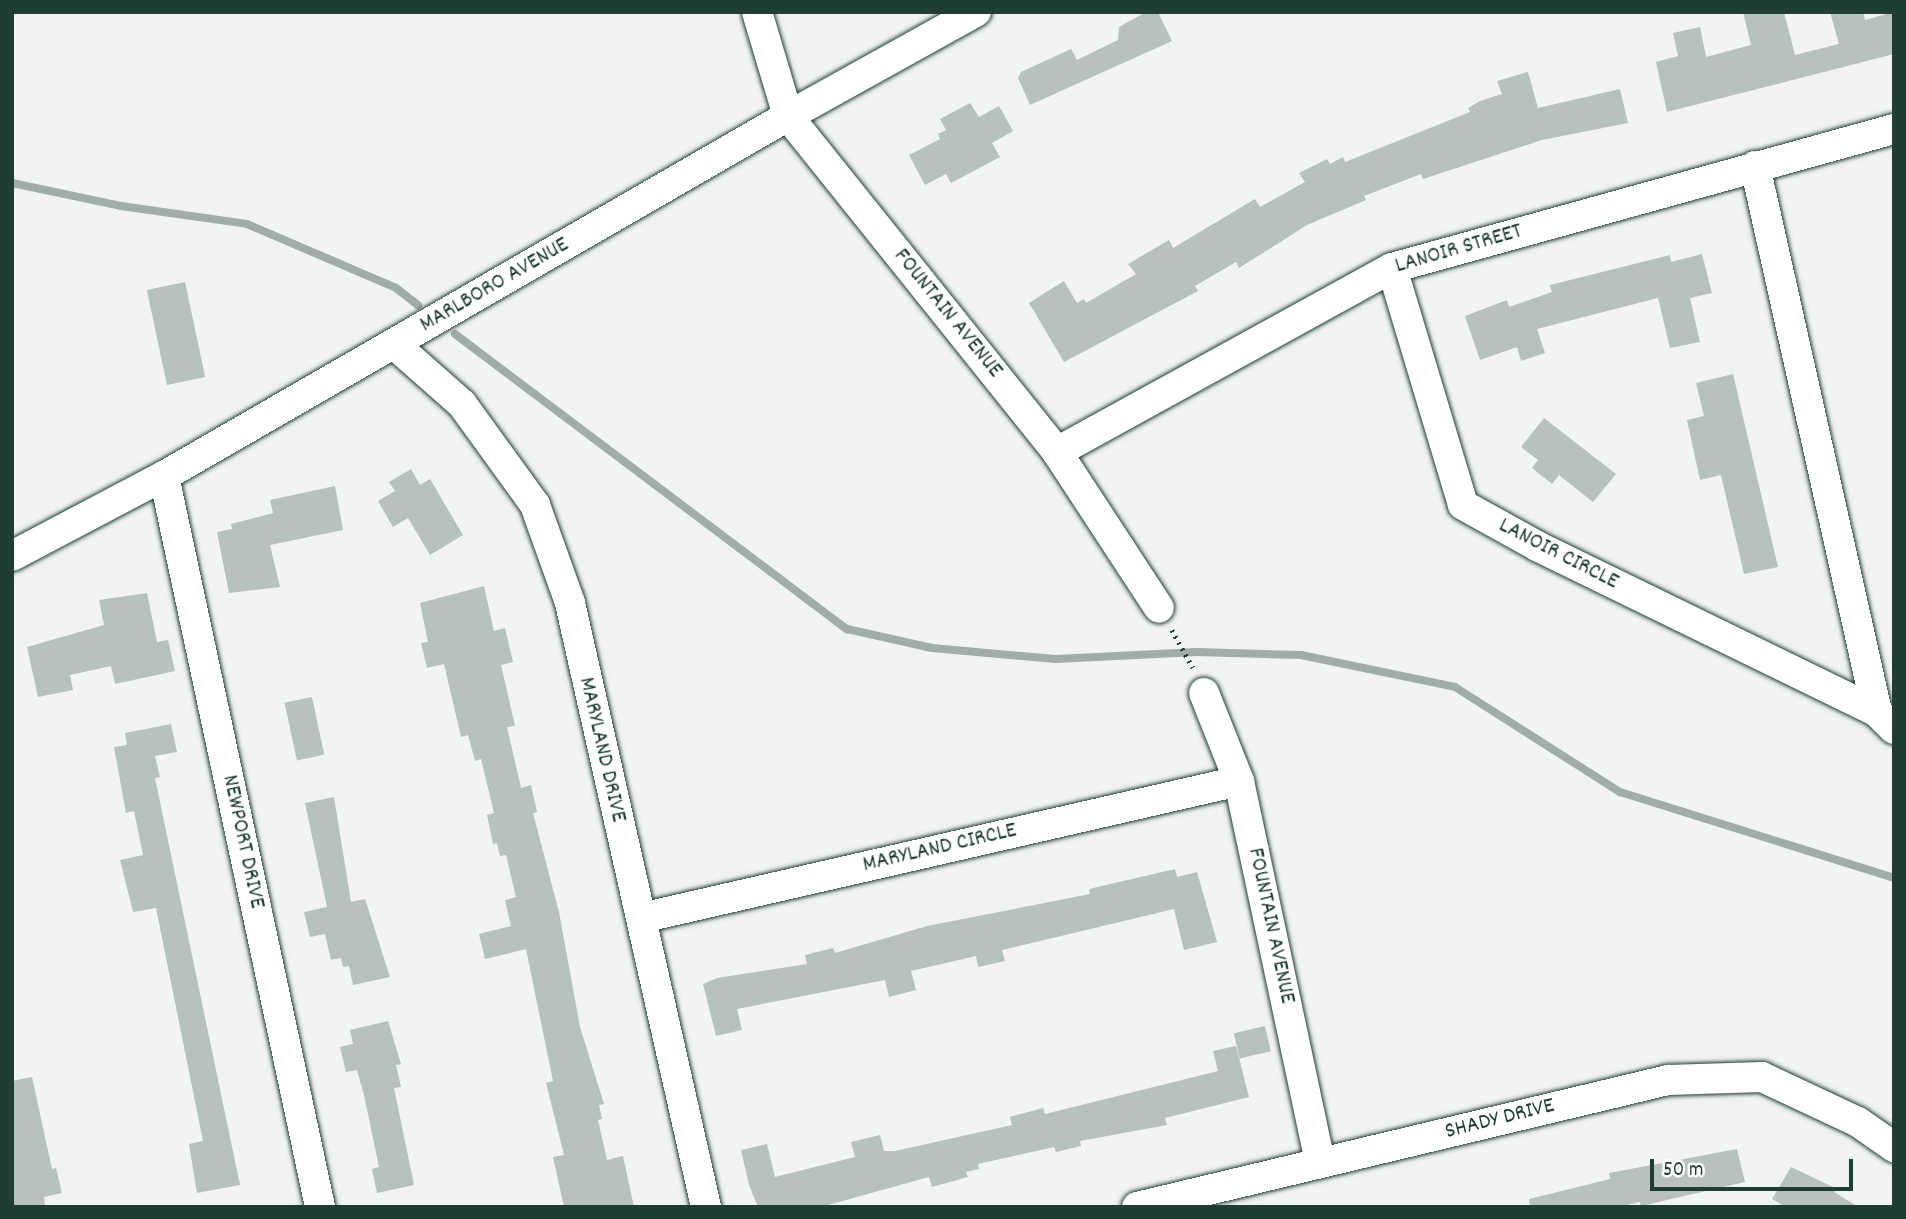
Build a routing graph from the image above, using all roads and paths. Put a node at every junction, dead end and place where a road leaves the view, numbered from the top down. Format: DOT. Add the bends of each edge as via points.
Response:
graph roads {
  1 [pos="757,12"];
  2 [pos="976,12"];
  3 [pos="788,116"];
  4 [pos="1894,129"];
  5 [pos="1755,166"];
  6 [pos="1392,268"];
  7 [pos="394,344"];
  8 [pos="1057,452"];
  9 [pos="164,476"];
  10 [pos="12,556"];
  11 [pos="1159,608"];
  12 [pos="1174,634"];
  13 [pos="1191,665"];
  14 [pos="1204,693"];
  15 [pos="1885,720"];
  16 [pos="1239,781"];
  17 [pos="641,918"];
  18 [pos="1894,1147"];
  19 [pos="1320,1163"];
  20 [pos="320,1207"];
  21 [pos="706,1207"];
  22 [pos="1137,1207"];
  1 -- 3 [label="street, FOUNTAIN AVENUE"];
  2 -- 3 [label="street, MARLBORO AVENUE"];
  3 -- 7 [label="street, MARLBORO AVENUE"];
  3 -- 8 [label="street, FOUNTAIN AVENUE"];
  4 -- 5 [label="street, LANOIR STREET"];
  5 -- 6 [label="street, LANOIR STREET"];
  5 -- 15 [label="street, LANOIR CIRCLE"];
  6 -- 8 [label="street, LANOIR STREET"];
  6 -- 15 [label="street, LANOIR CIRCLE" via="1463,505 1537,547"];
  7 -- 9 [label="street, MARLBORO AVENUE"];
  7 -- 17 [label="street, MARYLAND DRIVE" via="462,404 535,505 570,603"];
  8 -- 11 [label="street, FOUNTAIN AVENUE"];
  9 -- 10 [label="street, MARLBORO AVENUE"];
  9 -- 20 [label="street, NEWPORT DRIVE"];
  12 -- 13 [label="path"];
  14 -- 16 [label="street, FOUNTAIN AVENUE"];
  16 -- 17 [label="street, MARYLAND CIRCLE"];
  16 -- 19 [label="street, FOUNTAIN AVENUE"];
  17 -- 21 [label="street, MARYLAND DRIVE"];
  18 -- 19 [label="street, SHADY DRIVE" via="1858,1122 1762,1077 1668,1080"];
  19 -- 22 [label="street, SHADY DRIVE"];
}
